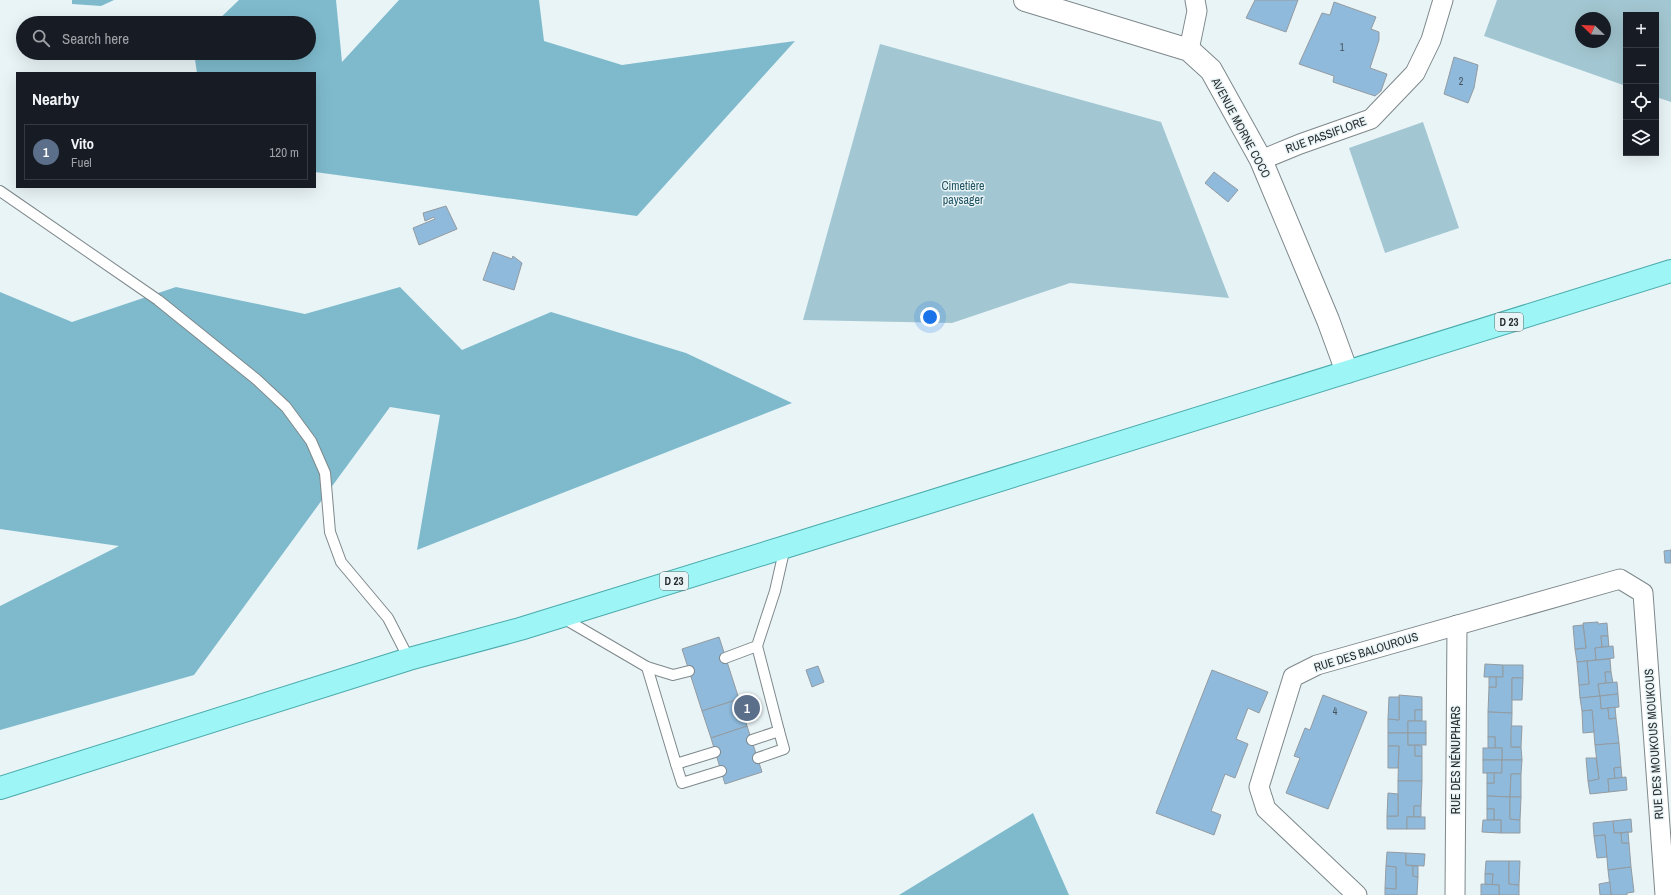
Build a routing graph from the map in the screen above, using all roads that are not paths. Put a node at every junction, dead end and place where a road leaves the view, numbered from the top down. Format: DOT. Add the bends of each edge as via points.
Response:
graph roads {
  1 [pos="1025,0"];
  2 [pos="1195,0"];
  3 [pos="1443,0"];
  4 [pos="1189,50"];
  5 [pos="1261,160"];
  6 [pos="0,192"];
  7 [pos="1671,271"];
  8 [pos="1347,372"];
  9 [pos="785,547"];
  10 [pos="1643,593"];
  11 [pos="559,616"];
  12 [pos="1457,626"];
  13 [pos="757,646"];
  14 [pos="725,658"];
  15 [pos="410,659"];
  16 [pos="647,667"];
  17 [pos="689,670"];
  18 [pos="779,731"];
  19 [pos="752,740"];
  20 [pos="715,752"];
  21 [pos="758,758"];
  22 [pos="676,764"];
  23 [pos="721,771"];
  24 [pos="0,788"];
  25 [pos="1357,895"];
  26 [pos="1454,895"];
  27 [pos="1665,895"];
  1 -- 4 [label="street, AVENUE MORNE COCO"];
  2 -- 4 [label="street" via="1197,11"];
  3 -- 5 [label="street, RUE PASSIFLORE" via="1431,40 1415,73 1371,119"];
  4 -- 5 [label="street, AVENUE MORNE COCO" via="1211,70"];
  5 -- 8 [label="street, AVENUE MORNE COCO"];
  6 -- 15 [label="lane" via="158,300 256,379 286,407 311,441 325,473 330,532 341,562 388,618"];
  7 -- 8 [label="main road, D 23"];
  8 -- 9 [label="main road, D 23"];
  9 -- 11 [label="main road, D 23"];
  9 -- 13 [label="lane" via="775,591"];
  10 -- 12 [label="street, RUE DES BALOUROUS" via="1620,579"];
  10 -- 27 [label="street, RUE DES MOUKOUS MOUKOUS"];
  11 -- 15 [label="main road, D 23"];
  11 -- 16 [label="lane"];
  12 -- 25 [label="street, RUE DES BALOUROUS" via="1317,666 1294,678 1259,787 1266,809"];
  12 -- 26 [label="street, RUE DES NÉNUPHARS"];
  13 -- 14 [label="lane"];
  13 -- 18 [label="lane"];
  15 -- 24 [label="main road, D 23"];
  16 -- 17 [label="lane" via="673,675"];
  16 -- 22 [label="lane"];
  18 -- 19 [label="lane"];
  18 -- 21 [label="lane" via="784,749"];
  20 -- 22 [label="lane"];
  22 -- 23 [label="lane" via="682,783"];
}
